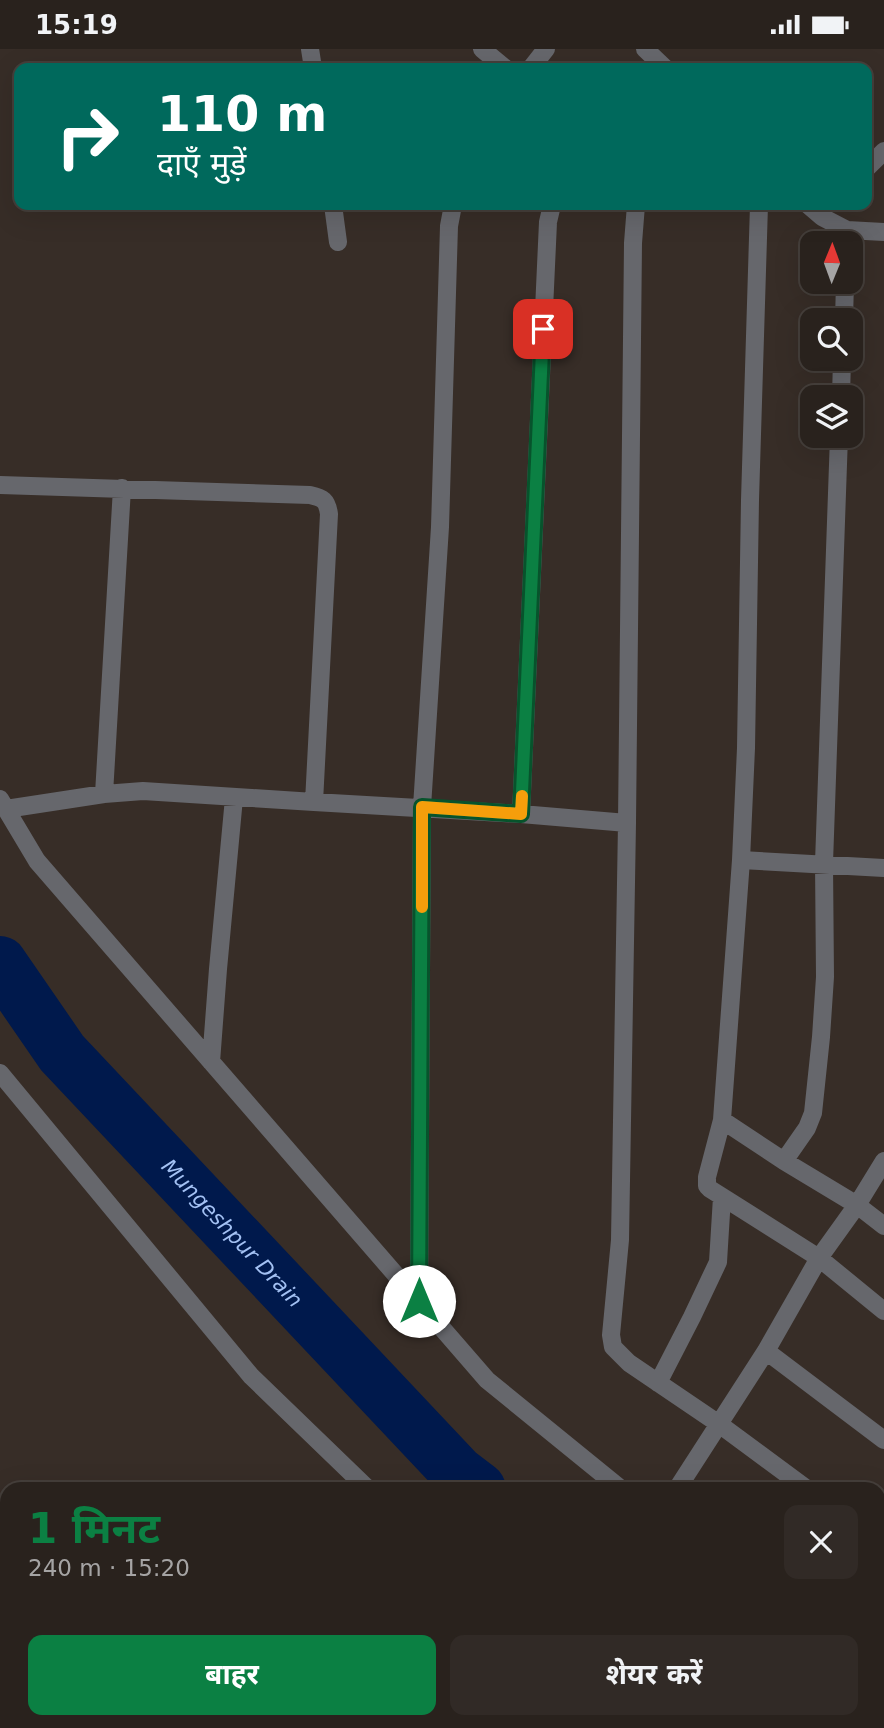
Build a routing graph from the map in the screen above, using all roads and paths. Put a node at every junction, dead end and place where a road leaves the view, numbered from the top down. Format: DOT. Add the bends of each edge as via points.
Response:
graph roads {
  1 [pos="482,49"];
  2 [pos="546,49"];
  3 [pos="645,49"];
  4 [pos="499,63"];
  5 [pos="535,63"];
  6 [pos="660,63"];
  7 [pos="334,210"];
  8 [pos="452,210"];
  9 [pos="551,210"];
  10 [pos="636,210"];
  11 [pos="759,210"];
  12 [pos="822,210"];
  13 [pos="842,231"];
  14 [pos="884,232"];
  15 [pos="863,234"];
  16 [pos="338,242"];
  17 [pos="839,448"];
  18 [pos="0,485"];
  19 [pos="122,488"];
  20 [pos="104,794"];
  21 [pos="234,798"];
  22 [pos="314,803"];
  23 [pos="3,804"];
  24 [pos="422,807"];
  25 [pos="521,814"];
  26 [pos="627,823"];
  27 [pos="741,860"];
  28 [pos="824,863"];
  29 [pos="884,867"];
  30 [pos="211,1062"];
  31 [pos="0,1073"];
  32 [pos="722,1120"];
  33 [pos="784,1161"];
  34 [pos="884,1161"];
  35 [pos="722,1197"];
  36 [pos="858,1205"];
  37 [pos="884,1226"];
  38 [pos="819,1258"];
  39 [pos="419,1301"];
  40 [pos="884,1311"];
  41 [pos="766,1352"];
  42 [pos="658,1383"];
  43 [pos="719,1424"];
  44 [pos="884,1440"];
  45 [pos="361,1482"];
  46 [pos="612,1482"];
  47 [pos="682,1482"];
  48 [pos="798,1482"];
  1 -- 4 [label="street"];
  2 -- 5 [label="street"];
  3 -- 6 [label="street"];
  7 -- 16 [label="street"];
  8 -- 24 [label="street" via="440,527"];
  9 -- 25 [label="street"];
  10 -- 26 [label="street"];
  11 -- 27 [label="street"];
  12 -- 13 [label="street"];
  14 -- 15 [label="street"];
  17 -- 28 [label="street"];
  18 -- 19 [label="street"];
  19 -- 20 [label="street"];
  19 -- 22 [label="street" via="310,495 328,503"];
  20 -- 21 [label="street" via="143,791"];
  20 -- 23 [label="street"];
  21 -- 22 [label="street"];
  21 -- 30 [label="street"];
  22 -- 24 [label="street"];
  23 -- 30 [label="street" via="37,861"];
  24 -- 25 [label="street"];
  24 -- 39 [label="street"];
  25 -- 26 [label="street"];
  26 -- 42 [label="street" via="620,1240 611,1335 613,1347"];
  27 -- 28 [label="street"];
  27 -- 32 [label="street"];
  28 -- 29 [label="street"];
  28 -- 33 [label="street" via="825,977 813,1113"];
  30 -- 39 [label="street"];
  31 -- 45 [label="street" via="251,1375"];
  32 -- 33 [label="street"];
  32 -- 35 [label="street" via="707,1186"];
  33 -- 36 [label="street"];
  34 -- 36 [label="street"];
  35 -- 38 [label="street"];
  35 -- 42 [label="street" via="718,1262"];
  36 -- 37 [label="street"];
  36 -- 38 [label="street"];
  38 -- 40 [label="street"];
  38 -- 41 [label="street"];
  39 -- 46 [label="street" via="487,1380"];
  41 -- 43 [label="street"];
  41 -- 44 [label="street"];
  42 -- 43 [label="street"];
  43 -- 47 [label="street"];
  43 -- 48 [label="street"];
}
